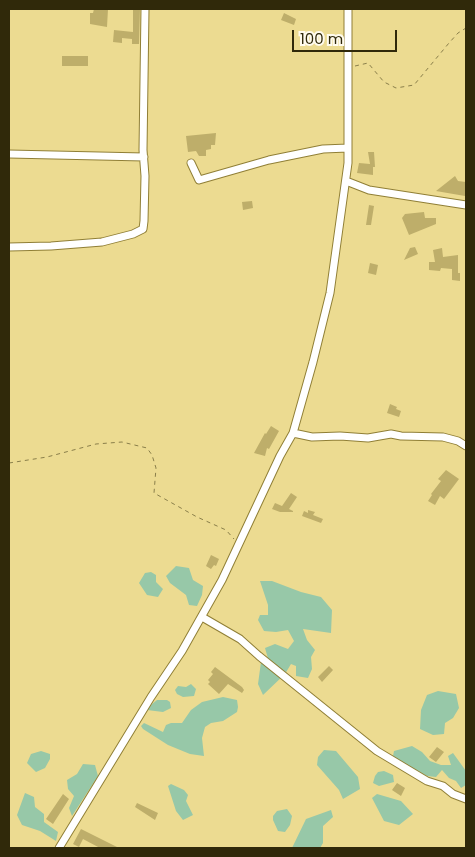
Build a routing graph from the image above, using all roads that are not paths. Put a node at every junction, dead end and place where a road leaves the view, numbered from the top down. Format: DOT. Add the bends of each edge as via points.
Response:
graph roads {
  1 [pos="145,9"];
  2 [pos="348,9"];
  3 [pos="348,148"];
  4 [pos="9,154"];
  5 [pos="144,157"];
  6 [pos="191,163"];
  7 [pos="346,181"];
  8 [pos="466,205"];
  9 [pos="9,247"];
  10 [pos="293,433"];
  11 [pos="466,446"];
  12 [pos="202,617"];
  13 [pos="466,799"];
  14 [pos="59,848"];
  1 -- 5 [label="street"];
  2 -- 3 [label="street"];
  3 -- 6 [label="street" via="323,149 269,160 199,180"];
  3 -- 7 [label="street"];
  4 -- 5 [label="street"];
  5 -- 9 [label="street" via="144,221 139,232 86,244"];
  7 -- 8 [label="street" via="369,190"];
  7 -- 10 [label="street" via="330,293"];
  10 -- 11 [label="street" via="312,437 368,438 391,434 443,437"];
  10 -- 12 [label="street"];
  12 -- 13 [label="street" via="240,639 377,751 426,781"];
  12 -- 14 [label="street"];
}
